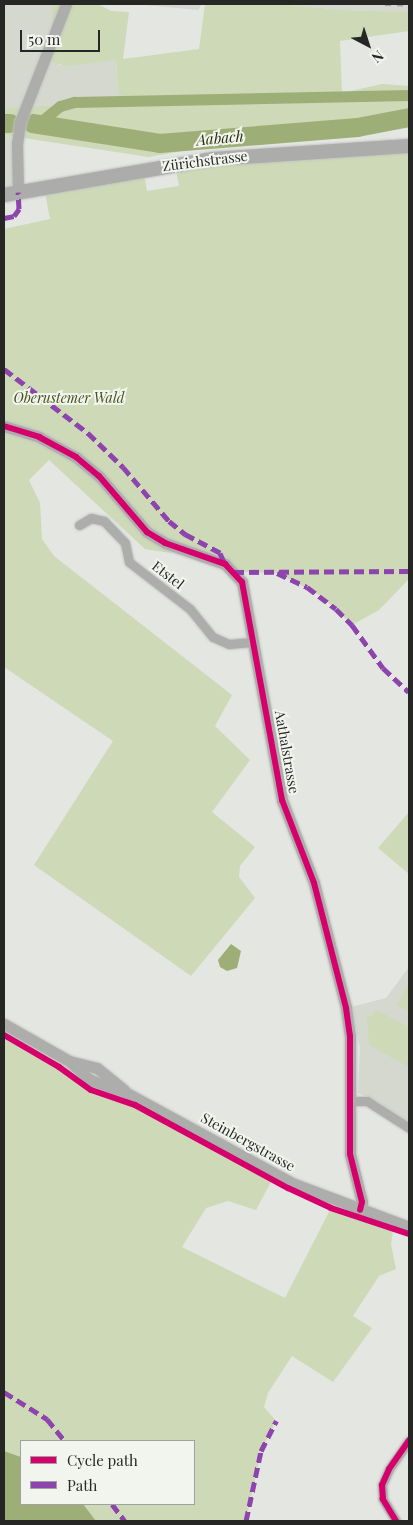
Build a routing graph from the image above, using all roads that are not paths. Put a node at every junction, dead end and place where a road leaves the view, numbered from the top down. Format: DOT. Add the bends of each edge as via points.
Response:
graph roads {
  1 [pos="66,4"];
  2 [pos="409,146"];
  3 [pos="18,192"];
  4 [pos="4,195"];
  5 [pos="4,426"];
  6 [pos="79,525"];
  7 [pos="254,642"];
  8 [pos="4,1024"];
  9 [pos="350,1101"];
  10 [pos="409,1128"];
  11 [pos="360,1210"];
  12 [pos="409,1227"];
  13 [pos="409,1440"];
  14 [pos="396,1521"];
  1 -- 3 [label="street" via="20,122"];
  2 -- 3 [label="main road, Zürichstrasse" via="270,153 168,165"];
  3 -- 4 [label="main road, Zürichstrasse"];
  5 -- 7 [label="street, Aathalstrasse" via="40,436 84,463 138,524 156,538 225,564 242,582"];
  6 -- 7 [label="street, Etstel" via="91,518 104,521 125,543 129,562 190,609 213,637 229,644"];
  7 -- 9 [label="street, Aathalstrasse" via="282,800 314,883 346,1008 350,1036"];
  8 -- 11 [label="street, Steinbergstrasse" via="69,1061 90,1080 125,1092 292,1183"];
  9 -- 10 [label="street" via="367,1101"];
  9 -- 11 [label="street, Aathalstrasse" via="350,1154 362,1202"];
  11 -- 12 [label="street, Steinbergstrasse"];
  13 -- 14 [label="street" via="382,1485 383,1499"];
}
